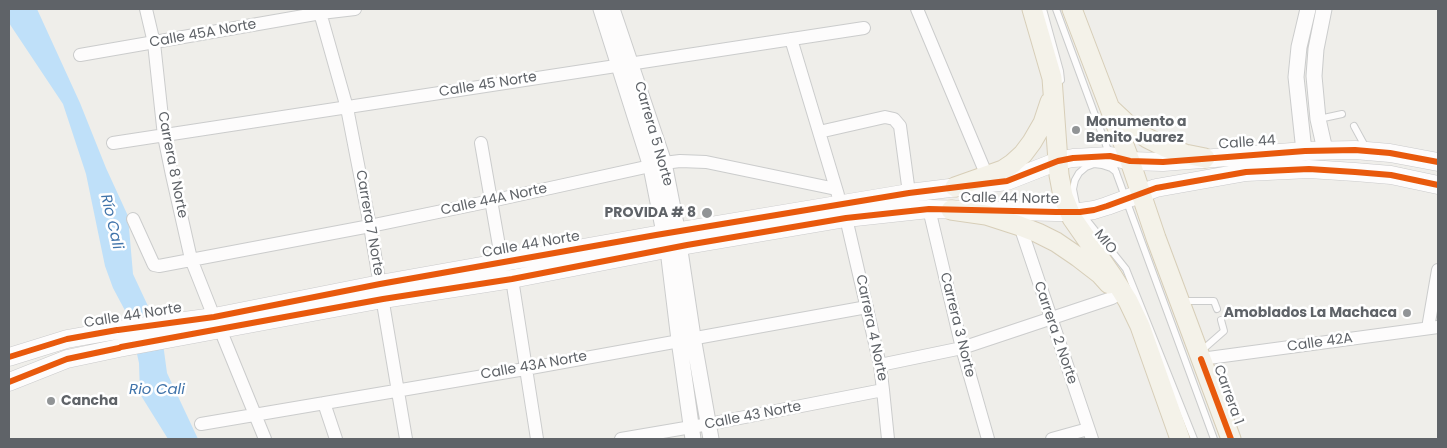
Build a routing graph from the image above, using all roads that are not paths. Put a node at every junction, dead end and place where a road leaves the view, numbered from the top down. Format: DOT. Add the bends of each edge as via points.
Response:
graph roads {
  1 [pos="146,9"];
  2 [pos="355,9"];
  3 [pos="601,9"];
  4 [pos="612,9"];
  5 [pos="917,9"];
  6 [pos="1032,9"];
  7 [pos="1043,9"];
  8 [pos="1056,9"];
  9 [pos="1072,9"];
  10 [pos="1308,9"];
  11 [pos="1324,9"];
  12 [pos="320,11"];
  13 [pos="864,28"];
  14 [pos="791,39"];
  15 [pos="154,43"];
  16 [pos="80,55"];
  17 [pos="626,64"];
  18 [pos="1314,76"];
  19 [pos="1296,77"];
  20 [pos="1057,83"];
  21 [pos="347,108"];
  22 [pos="1110,109"];
  23 [pos="1342,114"];
  24 [pos="1318,119"];
  25 [pos="1354,126"];
  26 [pos="820,132"];
  27 [pos="164,136"];
  28 [pos="113,143"];
  29 [pos="481,143"];
  30 [pos="1325,150"];
  31 [pos="1305,151"];
  32 [pos="1368,152"];
  33 [pos="1064,154"];
  34 [pos="1110,156"];
  35 [pos="1205,158"];
  36 [pos="1438,162"];
  37 [pos="658,165"];
  38 [pos="1124,167"];
  39 [pos="988,176"];
  40 [pos="1068,179"];
  41 [pos="1438,185"];
  42 [pos="955,187"];
  43 [pos="909,193"];
  44 [pos="1133,197"];
  45 [pos="491,201"];
  46 [pos="841,204"];
  47 [pos="929,209"];
  48 [pos="1075,209"];
  49 [pos="950,210"];
  50 [pos="133,220"];
  51 [pos="370,226"];
  52 [pos="1020,226"];
  53 [pos="672,241"];
  54 [pos="191,259"];
  55 [pos="502,263"];
  56 [pos="1438,270"];
  57 [pos="512,279"];
  58 [pos="382,292"];
  59 [pos="1119,294"];
  60 [pos="1180,301"];
  61 [pos="866,307"];
  62 [pos="1216,309"];
  63 [pos="1133,312"];
  64 [pos="1051,318"];
  65 [pos="1221,320"];
  66 [pos="217,323"];
  67 [pos="1433,328"];
  68 [pos="176,329"];
  69 [pos="686,339"];
  70 [pos="962,348"];
  71 [pos="1200,356"];
  72 [pos="9,357"];
  73 [pos="880,365"];
  74 [pos="525,368"];
  75 [pos="10,382"];
  76 [pos="398,390"];
  77 [pos="884,390"];
  78 [pos="324,403"];
  79 [pos="255,414"];
  80 [pos="202,424"];
  81 [pos="710,432"];
  82 [pos="692,433"];
  83 [pos="1090,434"];
  84 [pos="265,439"];
  85 [pos="336,439"];
  86 [pos="406,439"];
  87 [pos="537,439"];
  88 [pos="621,439"];
  89 [pos="888,439"];
  90 [pos="988,439"];
  91 [pos="1052,439"];
  92 [pos="1180,439"];
  93 [pos="1194,439"];
  94 [pos="1214,439"];
  95 [pos="1231,439"];
  1 -- 15 [label="street, Carrera 8 Norte"];
  2 -- 12 [label="street, Calle 45A Norte"];
  3 -- 17 [label="street, Carrera 5 Norte"];
  4 -- 17 [label="street, Carrera 5 Norte"];
  5 -- 39 [label="street"];
  6 -- 20 [label="main road"];
  7 -- 20 [label="lane" via="1060,71"];
  8 -- 34 [label="lane"];
  9 -- 22 [label="main road, Carrera 1"];
  10 -- 19 [label="street"];
  11 -- 18 [label="street"];
  12 -- 15 [label="street, Calle 45A Norte"];
  12 -- 21 [label="street, Carrera 7 Norte"];
  13 -- 14 [label="street, Calle 45 Norte"];
  14 -- 17 [label="street, Calle 45 Norte"];
  14 -- 26 [label="street, Carrera 4 Norte"];
  15 -- 16 [label="street, Calle 45A Norte"];
  15 -- 27 [label="street, Carrera 8 Norte"];
  17 -- 21 [label="street, Calle 45 Norte"];
  17 -- 37 [label="street, Carrera 5 Norte"];
  18 -- 19 [label="street"];
  18 -- 24 [label="street"];
  19 -- 31 [label="street"];
  20 -- 33 [label="main road"];
  20 -- 39 [label="main road" via="1043,123 1032,142 1012,164"];
  21 -- 27 [label="street, Calle 45 Norte"];
  21 -- 51 [label="street, Carrera 7 Norte"];
  22 -- 35 [label="main road" via="1147,138 1178,152"];
  22 -- 38 [label="main road, Carrera 1"];
  23 -- 24 [label="lane"];
  24 -- 30 [label="street"];
  25 -- 32 [label="lane"];
  26 -- 43 [label="street" via="885,117 894,119 900,126"];
  26 -- 46 [label="street, Carrera 4 Norte"];
  27 -- 28 [label="street, Calle 45 Norte"];
  27 -- 54 [label="street, Carrera 8 Norte"];
  29 -- 45 [label="street"];
  30 -- 31 [label="main road, Calle 44"];
  30 -- 32 [label="main road, Calle 44"];
  31 -- 35 [label="main road, Calle 44"];
  32 -- 36 [label="main road, Calle 44"];
  33 -- 34 [label="main road, Calle 44"];
  33 -- 42 [label="main road, Calle 44 Norte" via="1007,181"];
  33 -- 48 [label="main road" via="1060,183"];
  34 -- 38 [label="main road, Calle 44"];
  35 -- 38 [label="main road, Calle 44"];
  37 -- 45 [label="street, Calle 44A Norte"];
  37 -- 46 [label="street, Calle 44A Norte" via="680,161 706,162"];
  37 -- 53 [label="street, Carrera 5 Norte"];
  38 -- 44 [label="main road, Carrera 1"];
  38 -- 48 [label="lane" via="1111,168 1102,164 1086,167 1074,180"];
  39 -- 42 [label="main road"];
  40 -- 48 [label="lane, MIO"];
  41 -- 44 [label="main road" via="1391,175 1355,172 1246,172 1156,188"];
  42 -- 43 [label="main road, Calle 44 Norte"];
  43 -- 46 [label="main road, Calle 44 Norte"];
  44 -- 48 [label="main road" via="1094,210"];
  44 -- 60 [label="main road, Carrera 1"];
  44 -- 94 [label="lane"];
  45 -- 51 [label="street, Calle 44A Norte"];
  45 -- 55 [label="street"];
  46 -- 47 [label="main road, Calle 44 Norte"];
  46 -- 53 [label="main road, Calle 44 Norte"];
  46 -- 61 [label="street, Carrera 4 Norte"];
  47 -- 49 [label="main road, Calle 44 Norte"];
  47 -- 70 [label="street, Carrera 3 Norte"];
  48 -- 49 [label="main road, Calle 44 Norte"];
  48 -- 63 [label="main road"];
  48 -- 93 [label="lane, MIO" via="1126,270"];
  49 -- 52 [label="main road" via="986,215"];
  50 -- 54 [label="street, Calle 44A Norte" via="154,265"];
  51 -- 54 [label="street, Calle 44A Norte"];
  51 -- 58 [label="street, Carrera 7 Norte"];
  52 -- 59 [label="main road" via="1056,242 1078,257"];
  52 -- 64 [label="street, Carrera 2 Norte"];
  53 -- 55 [label="main road, Calle 44 Norte"];
  53 -- 57 [label="main road, Calle 44 Norte"];
  53 -- 69 [label="street, Carrera 5 Norte"];
  54 -- 66 [label="street, Carrera 8 Norte"];
  55 -- 58 [label="main road, Calle 44 Norte"];
  56 -- 67 [label="street"];
  57 -- 58 [label="main road, Calle 44 Norte"];
  57 -- 74 [label="street"];
  58 -- 66 [label="main road, Calle 44 Norte"];
  58 -- 76 [label="street, Carrera 7 Norte"];
  59 -- 63 [label="main road"];
  59 -- 64 [label="street"];
  60 -- 62 [label="lane" via="1214,301"];
  60 -- 71 [label="main road, Carrera 1"];
  61 -- 69 [label="street, Calle 43A Norte"];
  61 -- 73 [label="street, Carrera 4 Norte"];
  63 -- 92 [label="main road"];
  64 -- 70 [label="street"];
  64 -- 83 [label="street, Carrera 2 Norte"];
  65 -- 71 [label="lane" via="1224,331"];
  66 -- 68 [label="main road, Calle 44 Norte"];
  66 -- 79 [label="street, Carrera 8 Norte"];
  67 -- 71 [label="street, Calle 42A"];
  68 -- 72 [label="main road, Calle 44 Norte" via="118,330 67,339"];
  68 -- 75 [label="main road, Calle 44 Norte" via="121,347 67,359"];
  69 -- 74 [label="street, Calle 43A Norte"];
  69 -- 81 [label="street, Carrera 5 Norte"];
  69 -- 82 [label="street, Carrera 5 Norte"];
  70 -- 73 [label="street"];
  70 -- 90 [label="street, Carrera 3 Norte"];
  71 -- 95 [label="main road, Carrera 1"];
  73 -- 77 [label="street, Carrera 4 Norte"];
  74 -- 76 [label="street, Calle 43A Norte"];
  74 -- 87 [label="street"];
  76 -- 78 [label="street, Calle 43A Norte"];
  76 -- 86 [label="street, Carrera 7 Norte"];
  77 -- 81 [label="street, Calle 43 Norte"];
  77 -- 89 [label="street, Carrera 4 Norte"];
  78 -- 79 [label="street, Calle 43A Norte"];
  78 -- 85 [label="street"];
  79 -- 80 [label="street, Calle 43A Norte"];
  79 -- 84 [label="street, Carrera 8 Norte"];
  81 -- 82 [label="street, Calle 43 Norte"];
  82 -- 88 [label="street, Calle 43 Norte"];
  83 -- 91 [label="street"];
}
